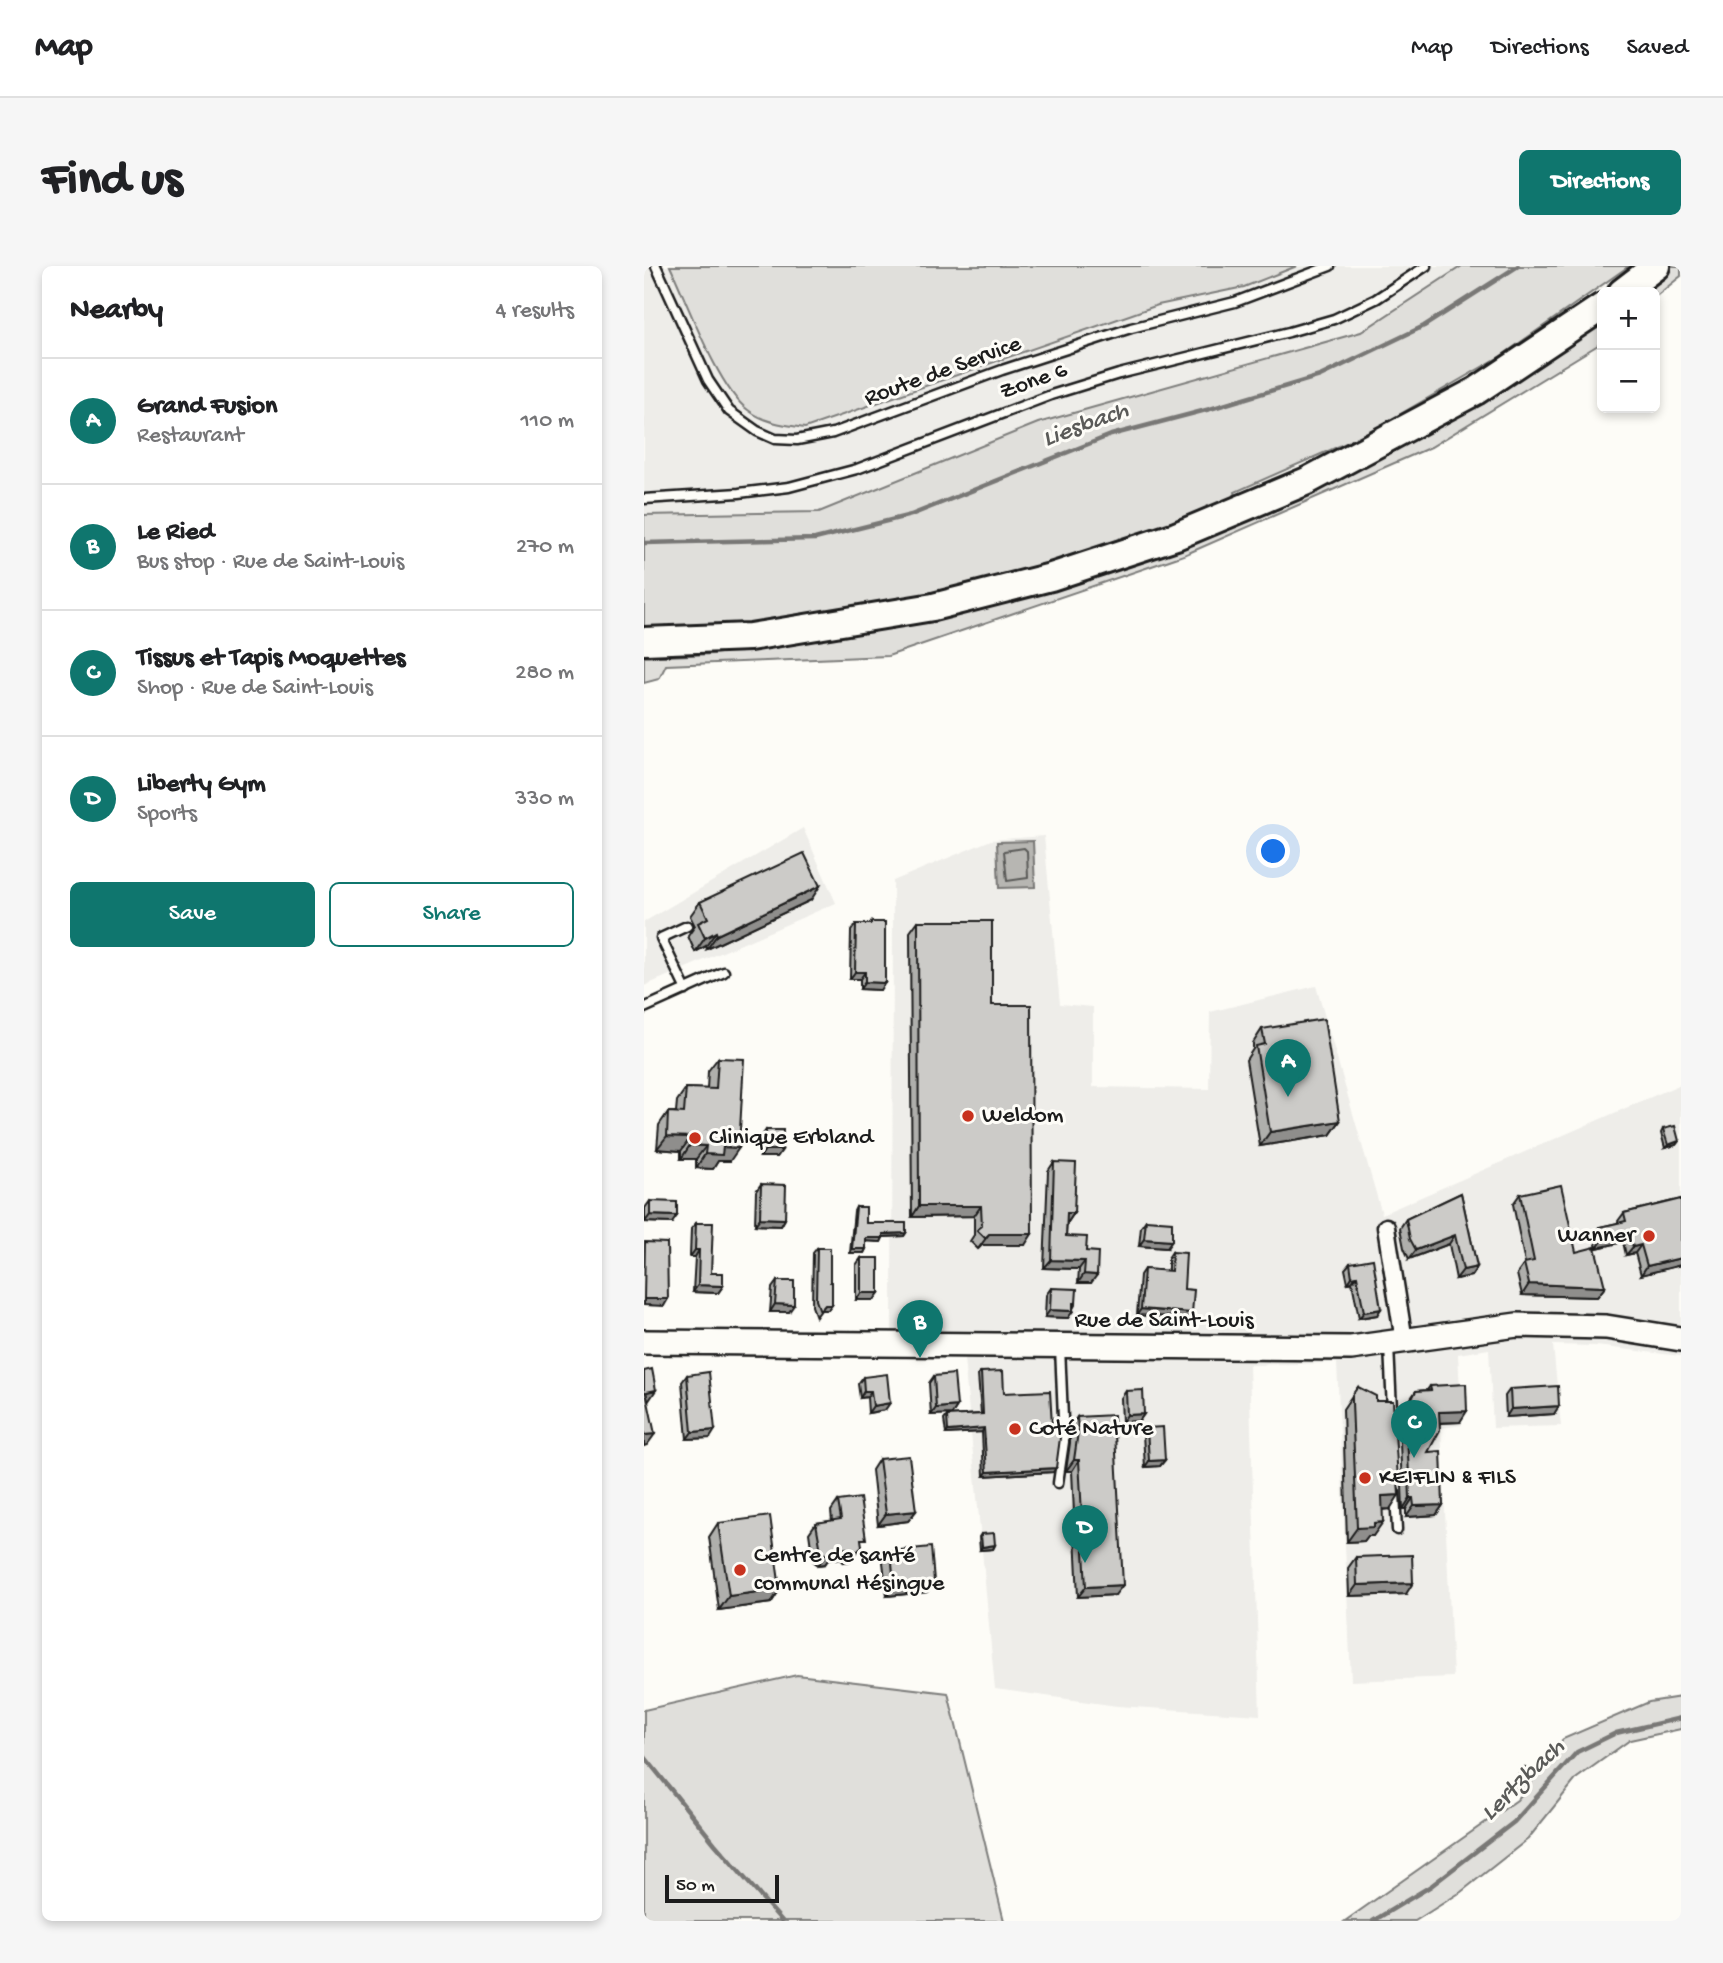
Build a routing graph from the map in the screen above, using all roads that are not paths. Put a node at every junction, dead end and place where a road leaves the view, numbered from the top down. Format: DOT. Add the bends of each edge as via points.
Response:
graph roads {
  1 [pos="656,266"];
  2 [pos="1330,266"];
  3 [pos="1426,266"];
  4 [pos="1656,266"];
  5 [pos="1629,287"];
  6 [pos="1597,310"];
  7 [pos="644,499"];
  8 [pos="644,641"];
  9 [pos="687,926"];
  10 [pos="724,972"];
  11 [pos="686,990"];
  12 [pos="644,1008"];
  13 [pos="1386,1227"];
  14 [pos="1681,1339"];
  15 [pos="644,1342"];
  16 [pos="1396,1342"];
  17 [pos="1060,1347"];
  18 [pos="1392,1420"];
  19 [pos="1058,1483"];
  20 [pos="1395,1489"];
  21 [pos="1397,1530"];
  1 -- 2 [label="lane, Route de Service" via="708,380 724,404 757,431 775,439 797,440 833,433 1131,328 1236,302"];
  3 -- 7 [label="lane, Zone 6" via="1376,299 1334,319 1051,395 857,469 789,487"];
  4 -- 5 [label="main road"];
  6 -- 8 [label="main road" via="1440,411 1307,481 1164,540 1051,577 909,612 750,637"];
  9 -- 11 [label="lane" via="661,938"];
  10 -- 11 [label="lane"];
  11 -- 12 [label="lane"];
  13 -- 16 [label="street"];
  14 -- 16 [label="main road, Rue de Saint-Louis" via="1606,1327 1517,1325"];
  15 -- 17 [label="main road, Rue de Saint-Louis"];
  16 -- 17 [label="main road, Rue de Saint-Louis" via="1352,1348"];
  16 -- 18 [label="lane"];
  17 -- 19 [label="lane" via="1064,1442"];
  20 -- 21 [label="lane"];
}
